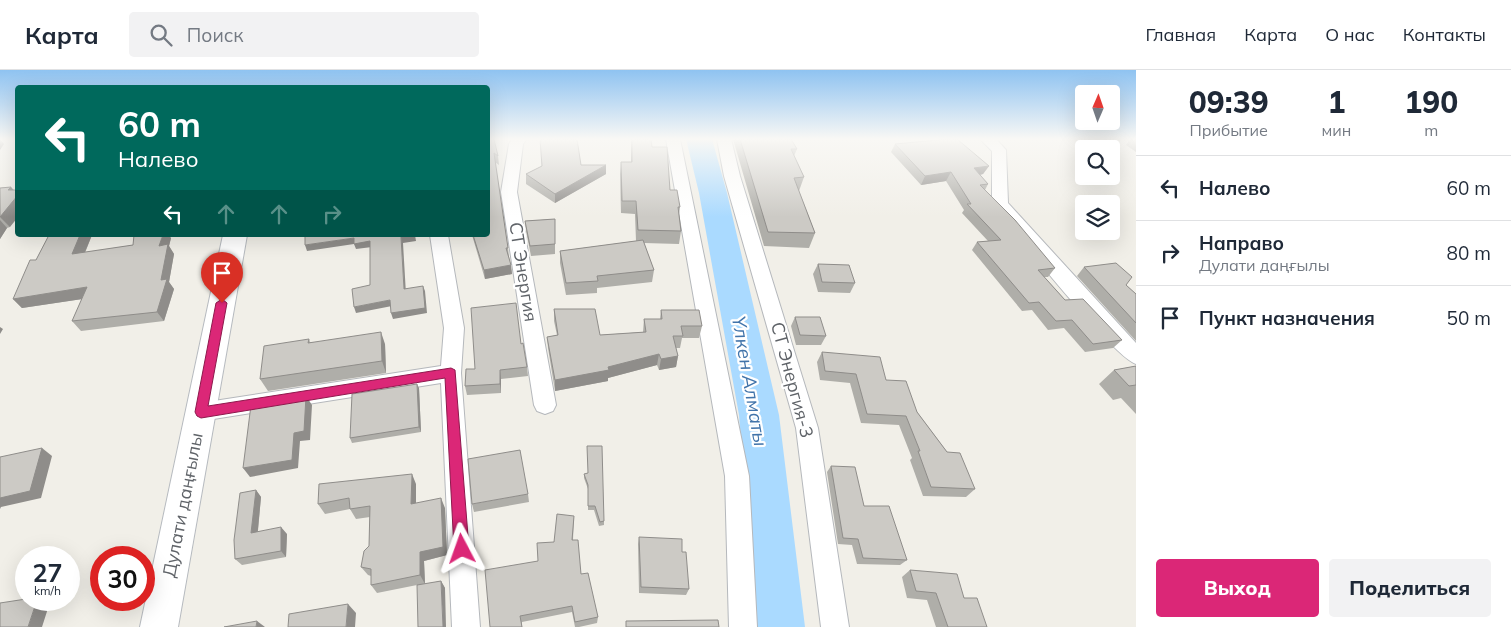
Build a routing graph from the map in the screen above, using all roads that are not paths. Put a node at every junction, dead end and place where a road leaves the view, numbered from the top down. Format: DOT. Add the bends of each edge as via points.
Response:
graph roads {
  1 [pos="513,165"];
  2 [pos="678,165"];
  3 [pos="730,165"];
  4 [pos="999,165"];
  5 [pos="235,237"];
  6 [pos="439,237"];
  7 [pos="1136,356"];
  8 [pos="451,373"];
  9 [pos="545,405"];
  10 [pos="201,412"];
  11 [pos="159,627"];
  12 [pos="466,627"];
  13 [pos="743,627"];
  14 [pos="835,627"];
  1 -- 9 [label="street, СТ Энергия" via="509,192"];
  2 -- 13 [label="street" via="737,476"];
  3 -- 14 [label="street, СТ Энергия-3" via="807,428"];
  4 -- 7 [label="street" via="1000,204"];
  5 -- 10 [label="main road, Дулати даңғылы"];
  6 -- 8 [label="street" via="454,328"];
  8 -- 10 [label="street"];
  8 -- 12 [label="street"];
  10 -- 11 [label="main road, Дулати даңғылы"];
}
